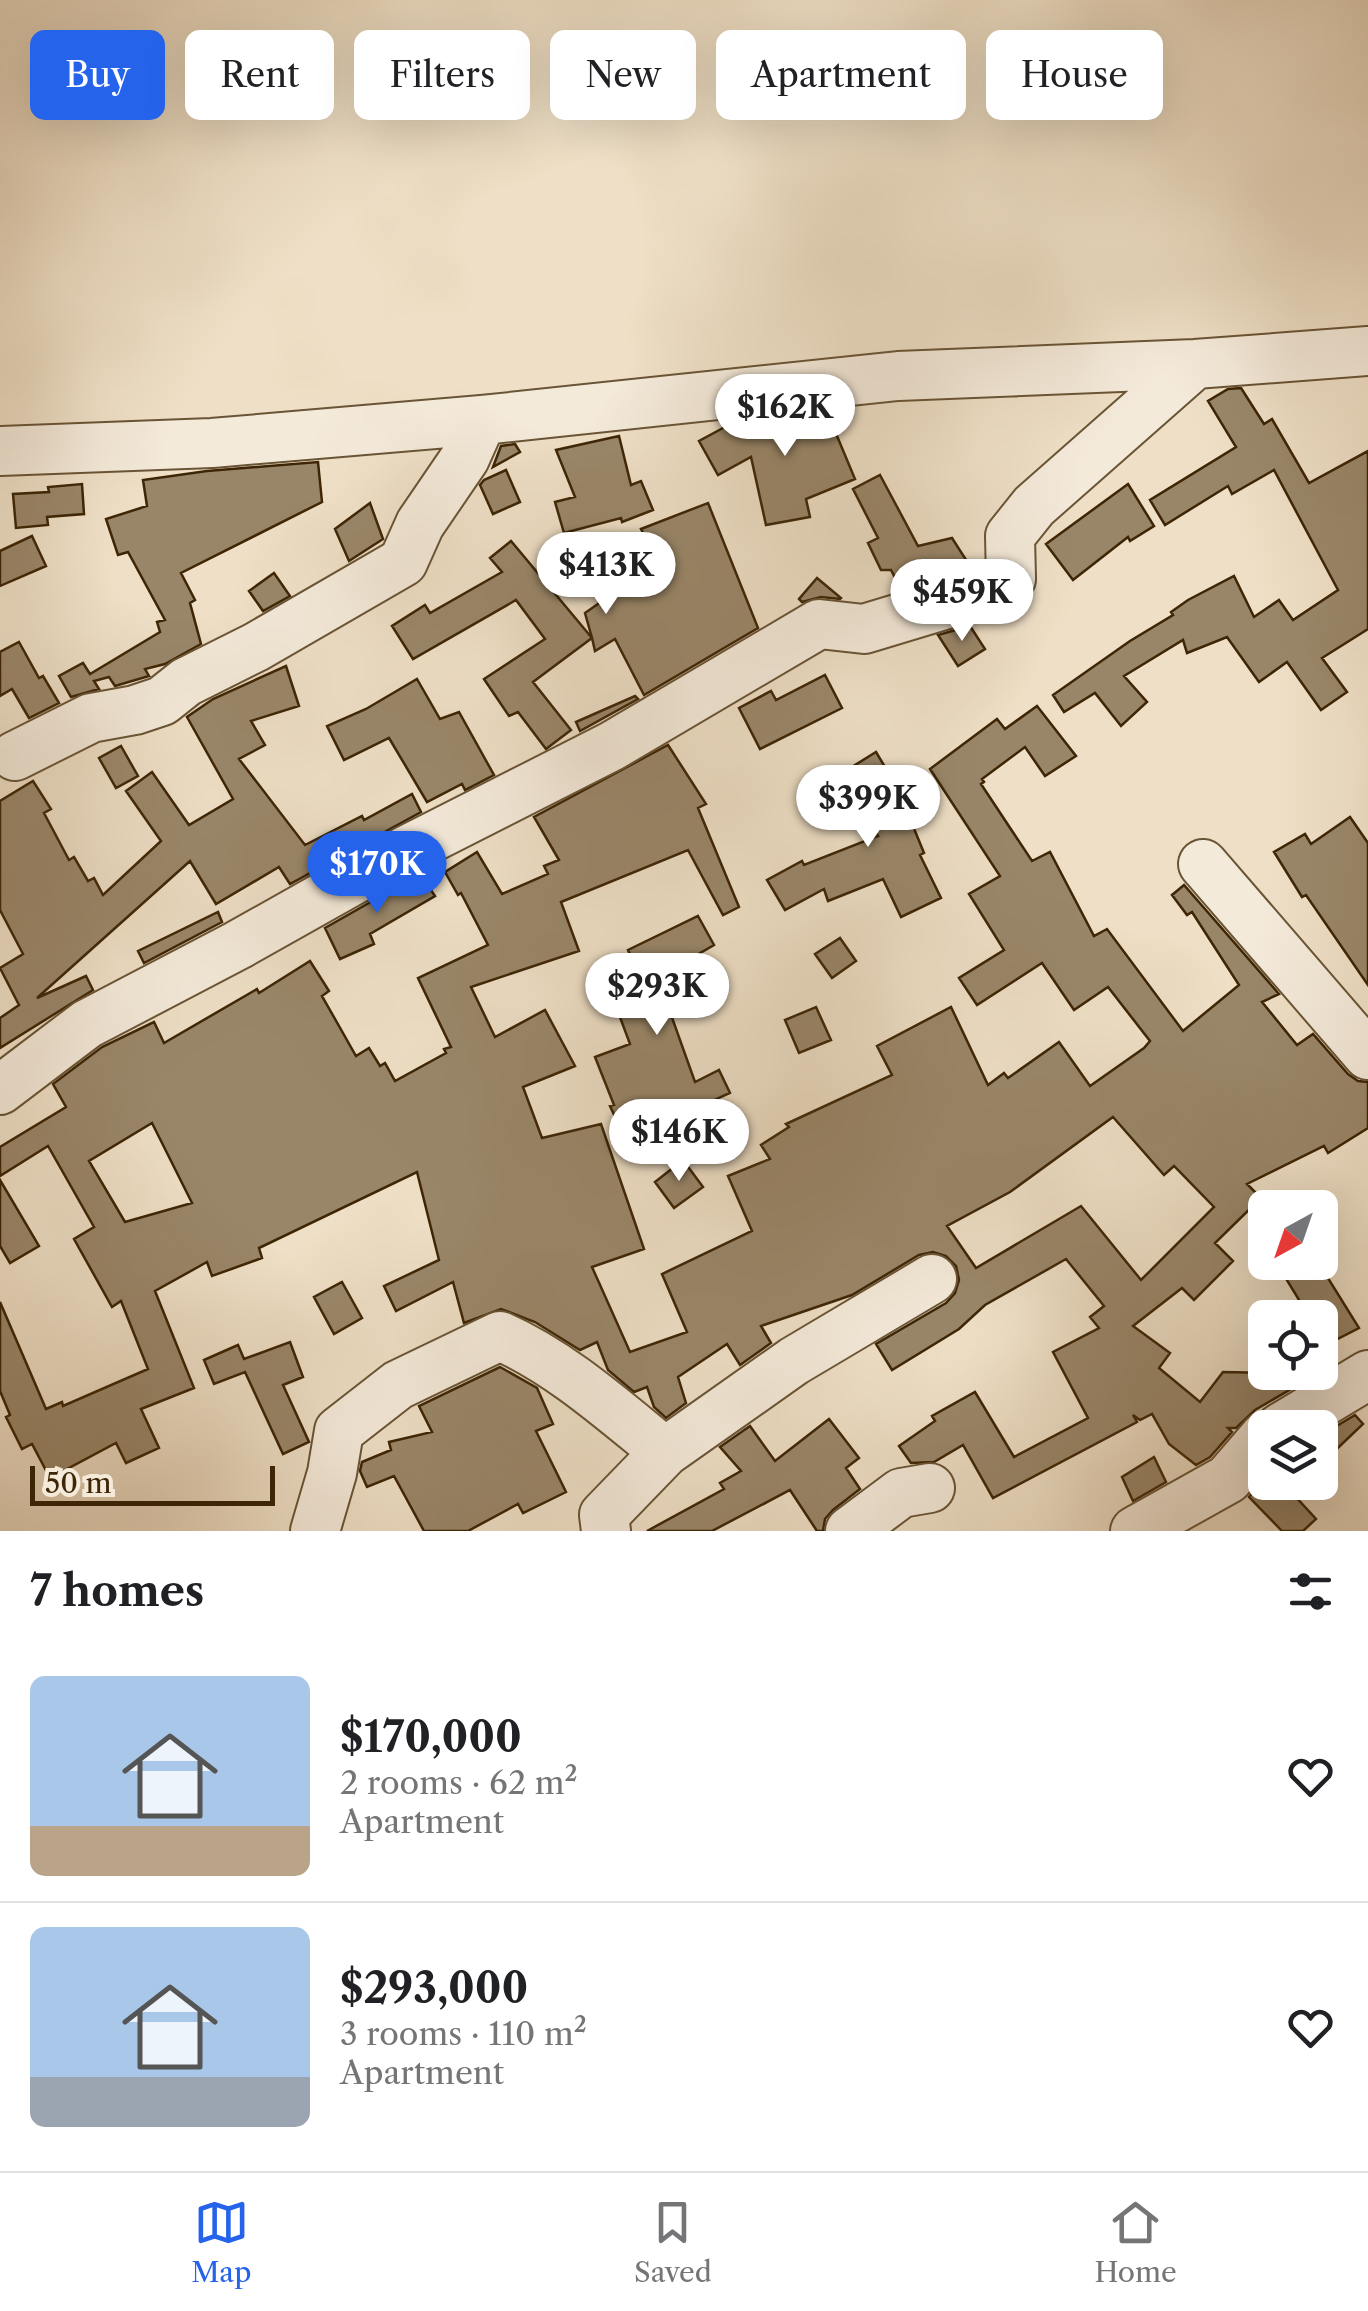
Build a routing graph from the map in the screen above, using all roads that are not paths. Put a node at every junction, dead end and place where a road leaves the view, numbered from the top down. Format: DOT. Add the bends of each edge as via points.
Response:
graph roads {
  1 [pos="1368,350"];
  2 [pos="1195,364"];
  3 [pos="482,420"];
  4 [pos="0,451"];
  5 [pos="16,756"];
  6 [pos="1203,864"];
  7 [pos="1368,1055"];
  8 [pos="0,1090"];
  9 [pos="932,1279"];
  10 [pos="1368,1375"];
  11 [pos="1310,1410"];
  12 [pos="665,1452"];
  13 [pos="1248,1456"];
  14 [pos="930,1488"];
  15 [pos="315,1531"];
  16 [pos="606,1531"];
  17 [pos="850,1531"];
  18 [pos="1135,1531"];
  1 -- 2 [label="street"];
  2 -- 3 [label="street" via="898,376"];
  2 -- 8 [label="street" via="1034,506 1010,536 1010,579 864,628 819,624 612,746 87,1024"];
  3 -- 4 [label="street" via="212,443"];
  3 -- 5 [label="street" via="403,562 162,700 91,718"];
  6 -- 7 [label="street"];
  9 -- 12 [label="street" via="794,1362"];
  10 -- 11 [label="street"];
  12 -- 15 [label="street" via="588,1389 500,1336 398,1385 339,1431"];
  12 -- 16 [label="street" via="604,1515"];
  13 -- 18 [label="street" via="1228,1479"];
  14 -- 17 [label="street" via="901,1493"];
}
